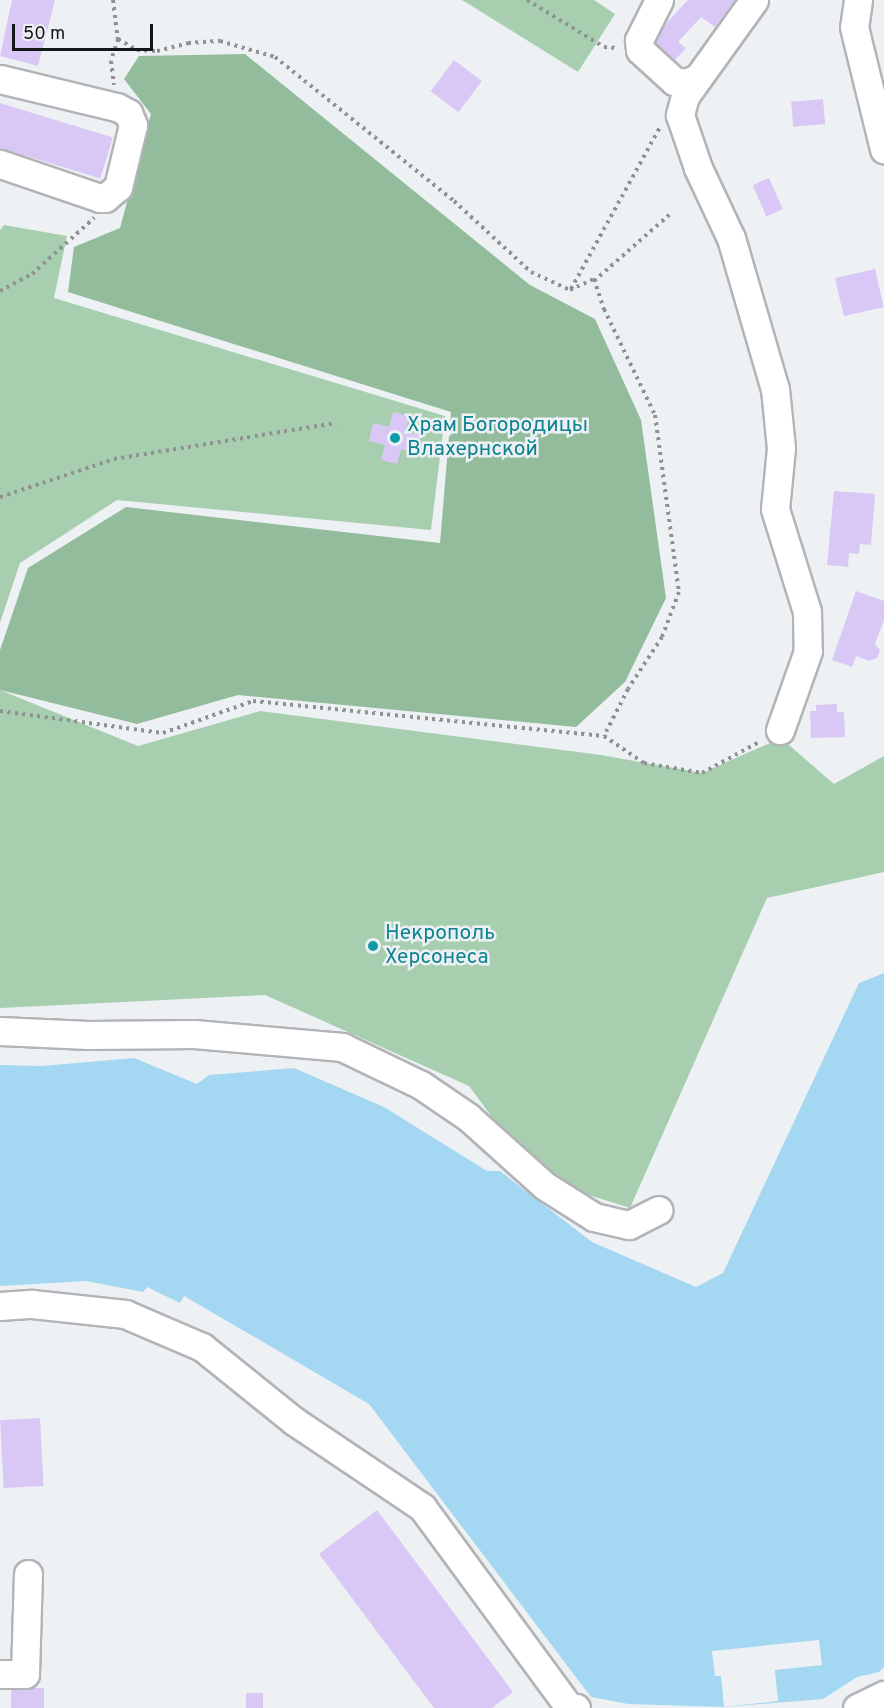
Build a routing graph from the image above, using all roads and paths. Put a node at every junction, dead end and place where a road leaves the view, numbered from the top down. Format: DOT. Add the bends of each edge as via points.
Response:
graph roads {
  1 [pos="113,0"];
  2 [pos="527,0"];
  3 [pos="659,0"];
  4 [pos="754,0"];
  5 [pos="858,0"];
  6 [pos="118,39"];
  7 [pos="640,50"];
  8 [pos="697,78"];
  9 [pos="0,79"];
  10 [pos="122,110"];
  11 [pos="884,149"];
  12 [pos="645,153"];
  13 [pos="0,164"];
  14 [pos="111,195"];
  15 [pos="671,213"];
  16 [pos="594,281"];
  17 [pos="570,290"];
  18 [pos="0,291"];
  19 [pos="336,423"];
  20 [pos="0,497"];
  21 [pos="0,711"];
  22 [pos="780,730"];
  23 [pos="604,736"];
  24 [pos="0,1031"];
  25 [pos="658,1210"];
  26 [pos="0,1306"];
  27 [pos="27,1574"];
  28 [pos="0,1674"];
  29 [pos="884,1695"];
  30 [pos="576,1708"];
  31 [pos="857,1708"];
  1 -- 6 [label="path"];
  2 -- 7 [label="path" via="604,47"];
  3 -- 7 [label="street" via="639,40"];
  4 -- 8 [label="street"];
  5 -- 11 [label="street" via="854,27"];
  6 -- 10 [label="path" via="111,62"];
  6 -- 17 [label="path" via="137,50 157,51 188,43 220,41 275,57 454,201 531,272"];
  7 -- 8 [label="street" via="674,81 686,83"];
  8 -- 22 [label="street" via="685,96 680,115 698,168 731,238 775,389 781,447 775,509 807,612 808,651"];
  9 -- 10 [label="street"];
  10 -- 14 [label="street" via="133,131 118,187"];
  12 -- 17 [label="path"];
  13 -- 14 [label="street" via="100,198"];
  14 -- 18 [label="path" via="91,222 32,274"];
  15 -- 16 [label="path"];
  16 -- 17 [label="path"];
  16 -- 23 [label="path" via="655,415 679,592 662,637 628,689"];
  19 -- 20 [label="path" via="114,459"];
  21 -- 23 [label="path" via="163,732 253,701"];
  22 -- 23 [label="path" via="702,773 644,763"];
  24 -- 25 [label="street" via="194,1034 342,1047 421,1085 468,1118 545,1186 594,1217 628,1225"];
  26 -- 30 [label="street" via="32,1304 125,1314 202,1347 294,1421 422,1507 569,1707"];
  27 -- 28 [label="street" via="25,1674"];
  29 -- 31 [label="street"];
}
